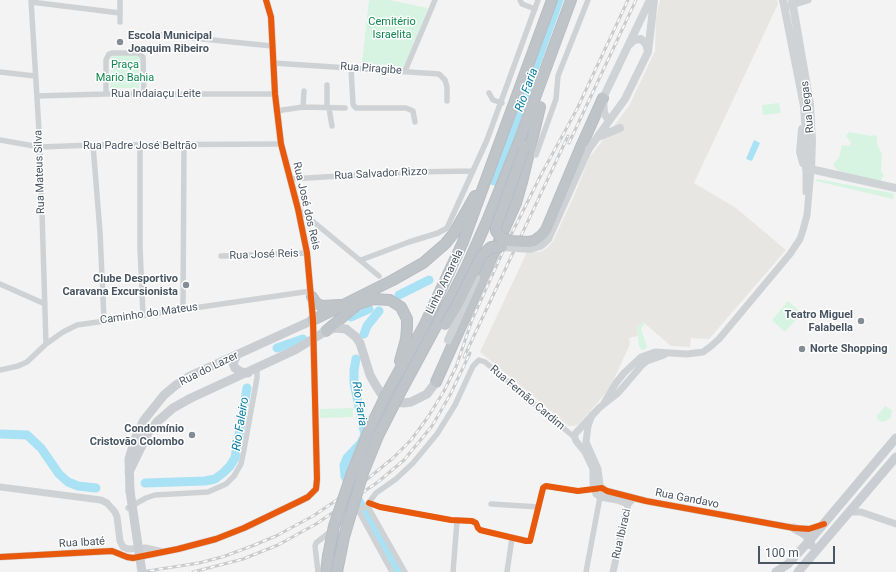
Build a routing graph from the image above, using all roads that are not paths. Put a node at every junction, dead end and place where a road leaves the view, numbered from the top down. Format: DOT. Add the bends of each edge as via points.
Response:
graph roads {
  1 [pos="120,0"];
  2 [pos="266,0"];
  3 [pos="435,0"];
  4 [pos="520,0"];
  5 [pos="538,0"];
  6 [pos="552,0"];
  7 [pos="588,0"];
  8 [pos="650,0"];
  9 [pos="654,0"];
  10 [pos="808,0"];
  11 [pos="31,1"];
  12 [pos="788,3"];
  13 [pos="569,5"];
  14 [pos="535,8"];
  15 [pos="120,13"];
  16 [pos="120,22"];
  17 [pos="153,34"];
  18 [pos="272,46"];
  19 [pos="627,48"];
  20 [pos="648,52"];
  21 [pos="273,63"];
  22 [pos="351,68"];
  23 [pos="0,72"];
  24 [pos="405,72"];
  25 [pos="35,76"];
  26 [pos="327,85"];
  27 [pos="304,91"];
  28 [pos="489,93"];
  29 [pos="106,94"];
  30 [pos="144,94"];
  31 [pos="275,94"];
  32 [pos="37,96"];
  33 [pos="603,98"];
  34 [pos="447,101"];
  35 [pos="502,103"];
  36 [pos="540,107"];
  37 [pos="303,108"];
  38 [pos="328,108"];
  39 [pos="345,108"];
  40 [pos="276,111"];
  41 [pos="609,121"];
  42 [pos="415,122"];
  43 [pos="332,126"];
  44 [pos="620,128"];
  45 [pos="596,138"];
  46 [pos="0,140"];
  47 [pos="281,144"];
  48 [pos="93,145"];
  49 [pos="140,145"];
  50 [pos="184,145"];
  51 [pos="40,148"];
  52 [pos="584,150"];
  53 [pos="536,155"];
  54 [pos="808,169"];
  55 [pos="490,170"];
  56 [pos="473,171"];
  57 [pos="290,179"];
  58 [pos="896,188"];
  59 [pos="298,209"];
  60 [pos="502,247"];
  61 [pos="307,253"];
  62 [pos="221,256"];
  63 [pos="361,260"];
  64 [pos="379,276"];
  65 [pos="0,284"];
  66 [pos="311,294"];
  67 [pos="45,304"];
  68 [pos="344,305"];
  69 [pos="183,309"];
  70 [pos="143,315"];
  71 [pos="104,320"];
  72 [pos="313,320"];
  73 [pos="299,327"];
  74 [pos="326,331"];
  75 [pos="313,340"];
  76 [pos="46,344"];
  77 [pos="668,353"];
  78 [pos="237,354"];
  79 [pos="637,360"];
  80 [pos="415,366"];
  81 [pos="0,370"];
  82 [pos="253,371"];
  83 [pos="397,375"];
  84 [pos="436,382"];
  85 [pos="620,390"];
  86 [pos="604,403"];
  87 [pos="592,415"];
  88 [pos="576,434"];
  89 [pos="896,438"];
  90 [pos="584,441"];
  91 [pos="896,457"];
  92 [pos="129,472"];
  93 [pos="0,487"];
  94 [pos="594,488"];
  95 [pos="316,489"];
  96 [pos="604,489"];
  97 [pos="600,498"];
  98 [pos="634,498"];
  99 [pos="491,504"];
  100 [pos="628,504"];
  101 [pos="364,507"];
  102 [pos="539,507"];
  103 [pos="128,508"];
  104 [pos="849,512"];
  105 [pos="457,521"];
  106 [pos="824,524"];
  107 [pos="896,524"];
  108 [pos="794,528"];
  109 [pos="512,538"];
  110 [pos="810,540"];
  111 [pos="120,542"];
  112 [pos="112,551"];
  113 [pos="163,552"];
  114 [pos="0,557"];
  115 [pos="142,572"];
  116 [pos="318,572"];
  117 [pos="326,572"];
  118 [pos="337,572"];
  119 [pos="392,572"];
  120 [pos="405,572"];
  121 [pos="453,572"];
  122 [pos="507,572"];
  123 [pos="586,572"];
  124 [pos="613,572"];
  125 [pos="776,572"];
  126 [pos="798,572"];
  1 -- 15 [label="street"];
  2 -- 18 [label="street, Rua José dos Reis" via="271,17"];
  3 -- 24 [label="street"];
  4 -- 14 [label="street" via="522,4"];
  5 -- 14 [label="street"];
  6 -- 55 [label="highway, Linha Amarela"];
  7 -- 53 [label="street" via="558,76 556,99"];
  8 -- 19 [label="main road"];
  9 -- 20 [label="main road"];
  10 -- 12 [label="street"];
  11 -- 15 [label="street"];
  11 -- 25 [label="street, Rua Mateus Silva"];
  12 -- 54 [label="main road, Rua Degas" via="810,104 812,141"];
  12 -- 54 [label="main road, Rua Degas" via="804,106 800,152"];
  13 -- 36 [label="highway" via="562,38"];
  13 -- 80 [label="highway, Linha Amarela" via="492,209 466,268"];
  14 -- 35 [label="street"];
  15 -- 16 [label="street"];
  17 -- 18 [label="street"];
  18 -- 21 [label="street, Rua José dos Reis"];
  19 -- 20 [label="main road" via="634,40 641,40 646,44"];
  19 -- 33 [label="main road"];
  20 -- 41 [label="main road" via="625,99"];
  21 -- 22 [label="street, Rua Piragibe"];
  21 -- 31 [label="street, Rua José dos Reis"];
  22 -- 24 [label="street, Rua Piragibe"];
  22 -- 42 [label="street" via="352,104 356,108 406,108 413,111"];
  23 -- 25 [label="street"];
  24 -- 34 [label="street, Rua Piragibe" via="439,74 445,80"];
  25 -- 32 [label="street, Rua Mateus Silva"];
  26 -- 38 [label="street"];
  27 -- 37 [label="street"];
  28 -- 35 [label="street" via="493,100"];
  29 -- 30 [label="street, Rua Indaiaçu Leite"];
  29 -- 30 [label="street" via="106,60 112,53 141,55 144,60"];
  29 -- 32 [label="street, Rua Indaiaçu Leite"];
  30 -- 31 [label="street, Rua Indaiaçu Leite"];
  31 -- 40 [label="street, Rua José dos Reis"];
  32 -- 51 [label="street, Rua Mateus Silva"];
  33 -- 41 [label="main road" via="604,113"];
  33 -- 52 [label="highway"];
  35 -- 56 [label="street"];
  36 -- 52 [label="highway, bridge" via="496,227 501,238 510,242 528,242 542,235"];
  36 -- 84 [label="highway" via="516,203"];
  37 -- 38 [label="street"];
  37 -- 40 [label="street"];
  38 -- 39 [label="street"];
  38 -- 43 [label="street"];
  40 -- 47 [label="street, Rua José dos Reis"];
  41 -- 45 [label="main road"];
  44 -- 45 [label="main road"];
  45 -- 52 [label="main road"];
  46 -- 51 [label="street, Rua Padre José Beltrão"];
  47 -- 50 [label="street, Rua Padre José Beltrão"];
  47 -- 57 [label="street, Rua José dos Reis"];
  48 -- 49 [label="street, Rua Padre José Beltrão"];
  48 -- 51 [label="street, Rua Padre José Beltrão"];
  48 -- 71 [label="street"];
  49 -- 50 [label="street, Rua Padre José Beltrão"];
  49 -- 70 [label="street"];
  50 -- 69 [label="street"];
  51 -- 67 [label="street, Rua Mateus Silva"];
  52 -- 60 [label="main road, bridge" via="548,239 540,246 530,249"];
  54 -- 58 [label="main road"];
  54 -- 77 [label="street, Rua Degas" via="807,215 796,245 710,348 691,354"];
  55 -- 68 [label="highway" via="454,233 435,253 411,270"];
  55 -- 83 [label="highway, Linha Amarela" via="446,280"];
  56 -- 57 [label="street, Rua Salvador Rizzo"];
  56 -- 63 [label="street" via="450,222 443,231"];
  57 -- 59 [label="street, Rua José dos Reis"];
  59 -- 61 [label="street, Rua José dos Reis"];
  59 -- 63 [label="street"];
  60 -- 80 [label="highway, bridge" via="491,248 482,255 456,307"];
  60 -- 84 [label="main road, bridge" via="491,253 483,262 448,340"];
  61 -- 62 [label="street, Rua José Reis"];
  61 -- 66 [label="street, Rua José dos Reis"];
  63 -- 64 [label="street"];
  65 -- 67 [label="street"];
  66 -- 68 [label="highway" via="322,306"];
  66 -- 69 [label="street, Caminho do Mateus"];
  66 -- 72 [label="street, Rua José dos Reis"];
  67 -- 76 [label="street, Rua Mateus Silva"];
  68 -- 72 [label="highway"];
  69 -- 70 [label="street, Caminho do Mateus"];
  70 -- 71 [label="street, Caminho do Mateus"];
  71 -- 76 [label="street, Caminho do Mateus" via="77,325"];
  72 -- 73 [label="main road, Rua do Lazer"];
  72 -- 75 [label="street, Rua José dos Reis"];
  73 -- 75 [label="main road" via="306,329"];
  73 -- 78 [label="main road, Rua do Lazer"];
  74 -- 75 [label="main road, Rua do Lazer"];
  74 -- 83 [label="highway" via="351,309 366,301 378,298 396,303 407,318 408,328"];
  74 -- 84 [label="main road" via="346,329 356,337 375,384 382,395 395,402 419,400"];
  75 -- 82 [label="main road, Rua do Lazer"];
  75 -- 95 [label="street, Rua José dos Reis"];
  76 -- 81 [label="street, Caminho do Mateus" via="27,362"];
  77 -- 79 [label="street, Rua Degas" via="651,353"];
  77 -- 85 [label="street, Rua Degas" via="647,361"];
  78 -- 82 [label="main road" via="233,363 235,368 242,372"];
  78 -- 92 [label="main road, Rua do Lazer" via="183,380 160,399 137,433 129,459"];
  79 -- 85 [label="street" via="636,367"];
  79 -- 86 [label="street, Rua Degas" via="616,383"];
  80 -- 118 [label="highway, Linha Amarela, bridge" via="378,436 363,474 344,536"];
  82 -- 92 [label="main road, Rua do Lazer" via="181,403 162,416 145,438"];
  82 -- 103 [label="street" via="257,378 244,455 234,476 226,484 208,492 155,495"];
  83 -- 117 [label="highway, Linha Amarela, bridge" via="370,428 352,473 334,526"];
  85 -- 86 [label="street, Rua Degas"];
  86 -- 87 [label="street, Rua Degas"];
  87 -- 88 [label="street, Rua Degas"];
  87 -- 90 [label="street"];
  88 -- 90 [label="street"];
  88 -- 90 [label="street" via="582,432"];
  88 -- 101 [label="street, Rua Fernão Cardim" via="485,362 479,360 473,366 455,405 437,434 413,463 376,493"];
  89 -- 106 [label="main road"];
  90 -- 94 [label="street" via="585,452 594,471"];
  90 -- 96 [label="street" via="598,469"];
  91 -- 104 [label="main road"];
  92 -- 115 [label="main road, Rua do Lazer, bridge"];
  93 -- 111 [label="street" via="101,500 115,512"];
  94 -- 96 [label="street, Rua Gandavo"];
  94 -- 97 [label="street"];
  94 -- 102 [label="street, Rua Gandavo" via="578,491 546,486 543,488"];
  95 -- 113 [label="street, Rua Ibaté" via="308,497 244,528 216,539"];
  96 -- 97 [label="street"];
  96 -- 98 [label="street, Rua Gandavo"];
  97 -- 100 [label="street"];
  97 -- 123 [label="street"];
  98 -- 100 [label="street, Rua Ibiraci"];
  98 -- 108 [label="street, Rua Gandavo"];
  99 -- 102 [label="street"];
  100 -- 124 [label="street, Rua Ibiraci"];
  101 -- 105 [label="street" via="380,507"];
  101 -- 116 [label="street" via="315,544"];
  101 -- 119 [label="street"];
  101 -- 120 [label="street"];
  102 -- 109 [label="street" via="530,541"];
  104 -- 107 [label="street" via="861,512"];
  104 -- 126 [label="main road"];
  105 -- 109 [label="street" via="470,521 476,523 478,528"];
  105 -- 121 [label="street"];
  106 -- 108 [label="street, Rua Gandavo" via="809,529"];
  106 -- 110 [label="main road"];
  108 -- 110 [label="main road"];
  109 -- 122 [label="street"];
  110 -- 125 [label="main road" via="788,564"];
  110 -- 126 [label="main road" via="811,547"];
  111 -- 112 [label="street"];
  111 -- 113 [label="street" via="126,548 146,548"];
  112 -- 113 [label="street, Rua Ibaté" via="130,558"];
  112 -- 114 [label="street, Rua Ibaté"];
}
